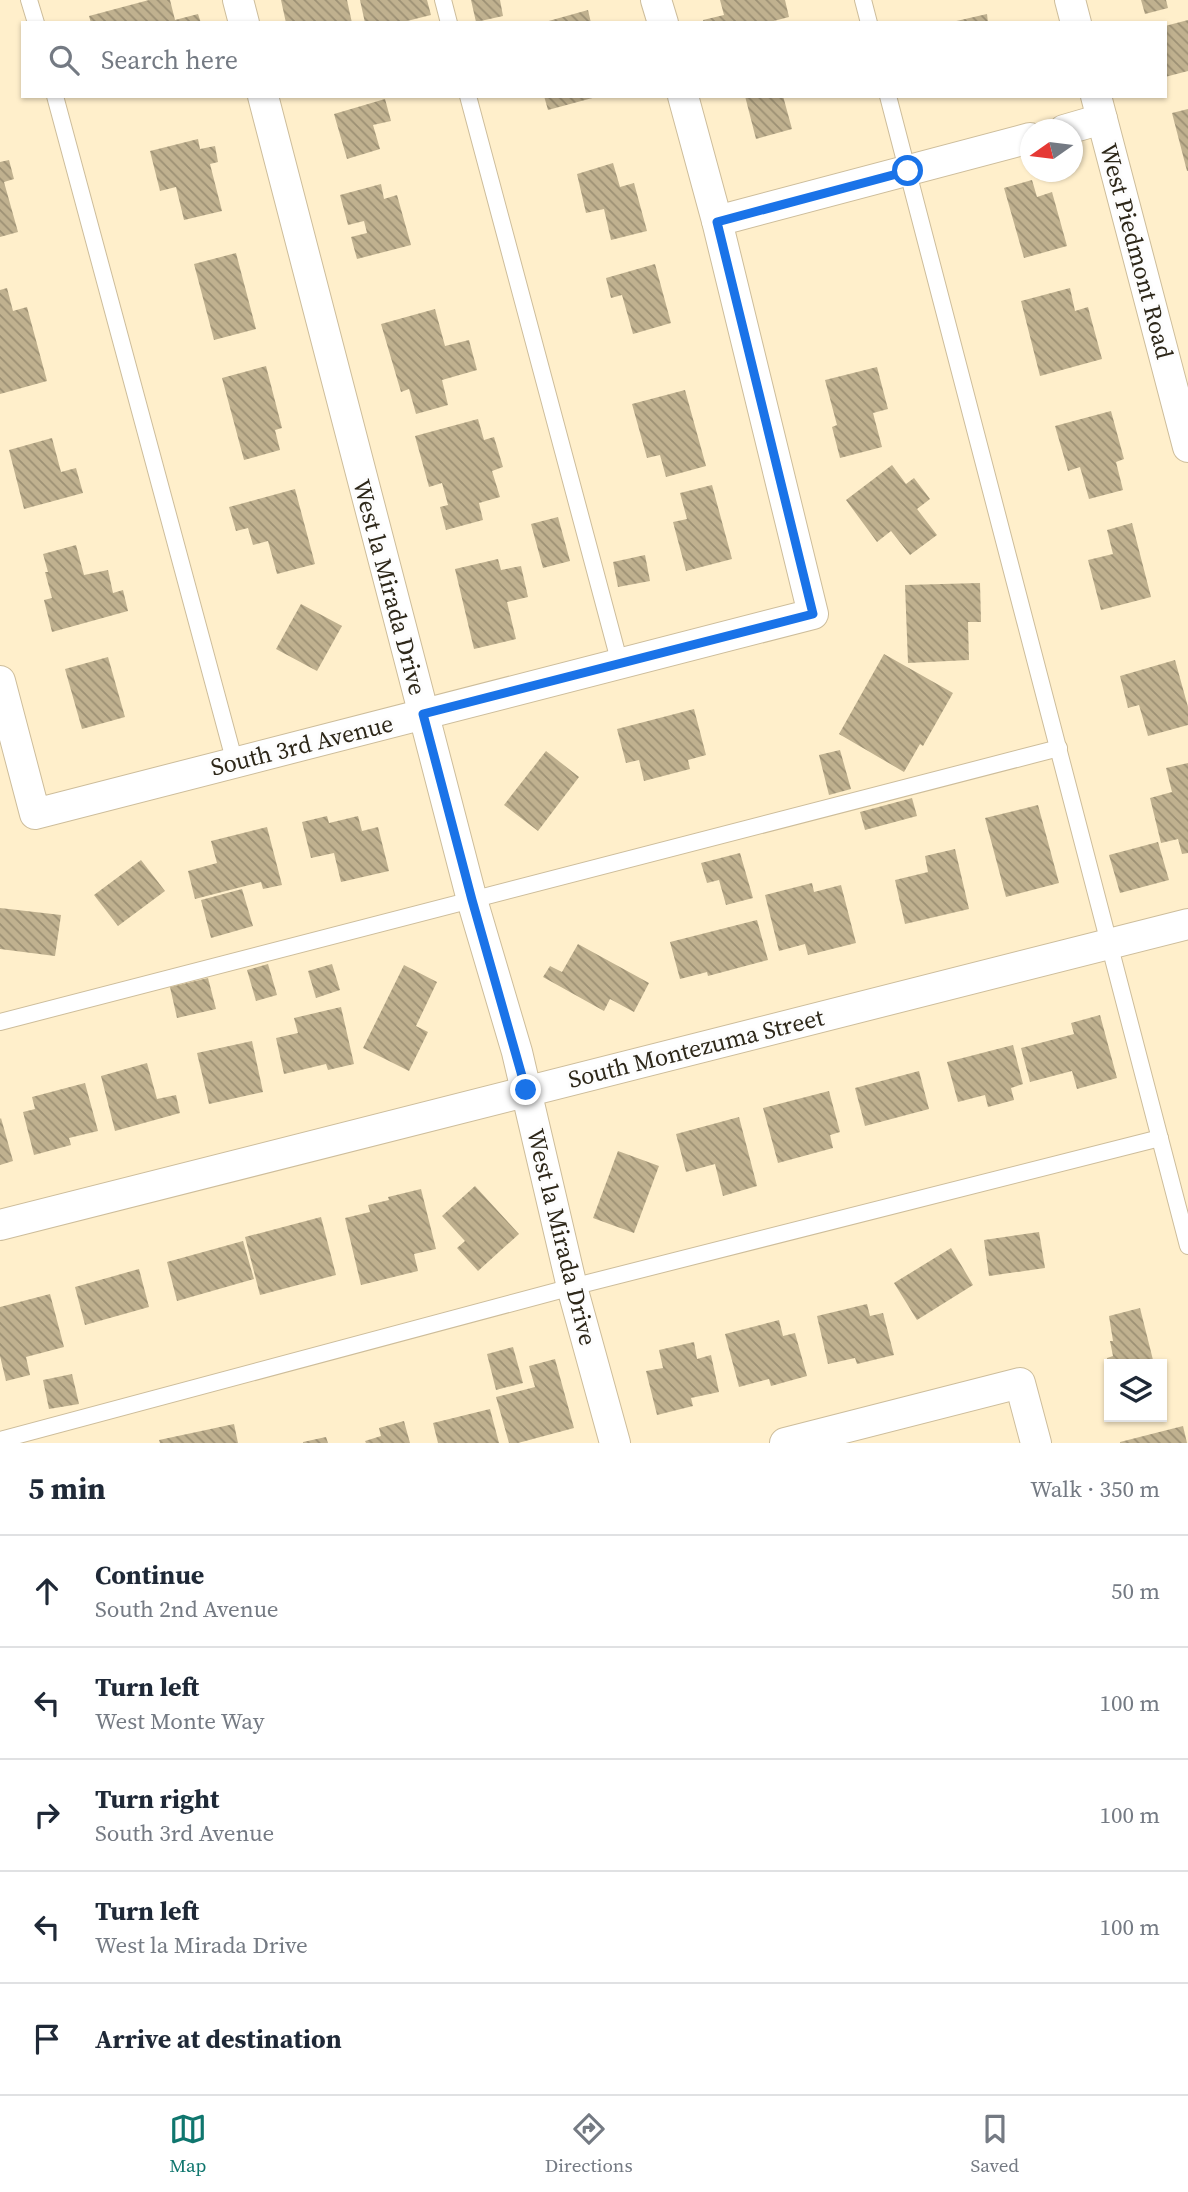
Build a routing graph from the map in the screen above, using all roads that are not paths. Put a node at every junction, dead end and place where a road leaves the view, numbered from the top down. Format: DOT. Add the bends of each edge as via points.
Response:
graph roads {
  1 [pos="29,0"];
  2 [pos="238,0"];
  3 [pos="443,0"];
  4 [pos="656,0"];
  5 [pos="863,0"];
  6 [pos="1070,0"];
  7 [pos="35,21"];
  8 [pos="243,21"];
  9 [pos="448,21"];
  10 [pos="662,21"];
  11 [pos="868,21"];
  12 [pos="1075,21"];
  13 [pos="56,98"];
  14 [pos="264,98"];
  15 [pos="469,98"];
  16 [pos="684,98"];
  17 [pos="889,98"];
  18 [pos="1099,108"];
  19 [pos="1082,119"];
  20 [pos="1020,141"];
  21 [pos="908,171"];
  22 [pos="717,222"];
  23 [pos="1188,447"];
  24 [pos="620,664"];
  25 [pos="0,681"];
  26 [pos="423,714"];
  27 [pos="1059,748"];
  28 [pos="235,763"];
  29 [pos="472,900"];
  30 [pos="1188,924"];
  31 [pos="1108,945"];
  32 [pos="0,1022"];
  33 [pos="526,1090"];
  34 [pos="1160,1138"];
  35 [pos="0,1225"];
  36 [pos="1188,1246"];
  37 [pos="572,1287"];
  38 [pos="834,1437"];
  39 [pos="0,1440"];
  40 [pos="615,1443"];
  41 [pos="785,1443"];
  42 [pos="1035,1443"];
  1 -- 7 [label="lane"];
  2 -- 8 [label="street"];
  3 -- 9 [label="lane"];
  4 -- 10 [label="street"];
  5 -- 11 [label="lane"];
  6 -- 12 [label="street"];
  13 -- 28 [label="lane"];
  14 -- 26 [label="street, West la Mirada Drive"];
  15 -- 24 [label="lane"];
  16 -- 22 [label="street"];
  17 -- 21 [label="lane"];
  18 -- 19 [label="street"];
  18 -- 23 [label="street, West Piedmont Road"];
  20 -- 21 [label="street"];
  21 -- 22 [label="street"];
  21 -- 27 [label="lane"];
  22 -- 24 [label="street, South 3rd Avenue" via="813,614"];
  24 -- 26 [label="street, South 3rd Avenue"];
  25 -- 28 [label="street, South 3rd Avenue" via="36,814"];
  26 -- 28 [label="street, South 3rd Avenue"];
  26 -- 29 [label="street, West la Mirada Drive"];
  27 -- 29 [label="lane"];
  27 -- 31 [label="lane"];
  29 -- 32 [label="lane"];
  29 -- 33 [label="street, West la Mirada Drive"];
  30 -- 31 [label="street, South Montezuma Street"];
  31 -- 33 [label="street, South Montezuma Street"];
  31 -- 34 [label="lane"];
  33 -- 35 [label="street, South Montezuma Street"];
  33 -- 37 [label="street, West la Mirada Drive"];
  34 -- 36 [label="lane"];
  34 -- 37 [label="lane"];
  37 -- 39 [label="lane"];
  37 -- 40 [label="street, West la Mirada Drive"];
  38 -- 41 [label="street"];
  38 -- 42 [label="street" via="1020,1383"];
}
